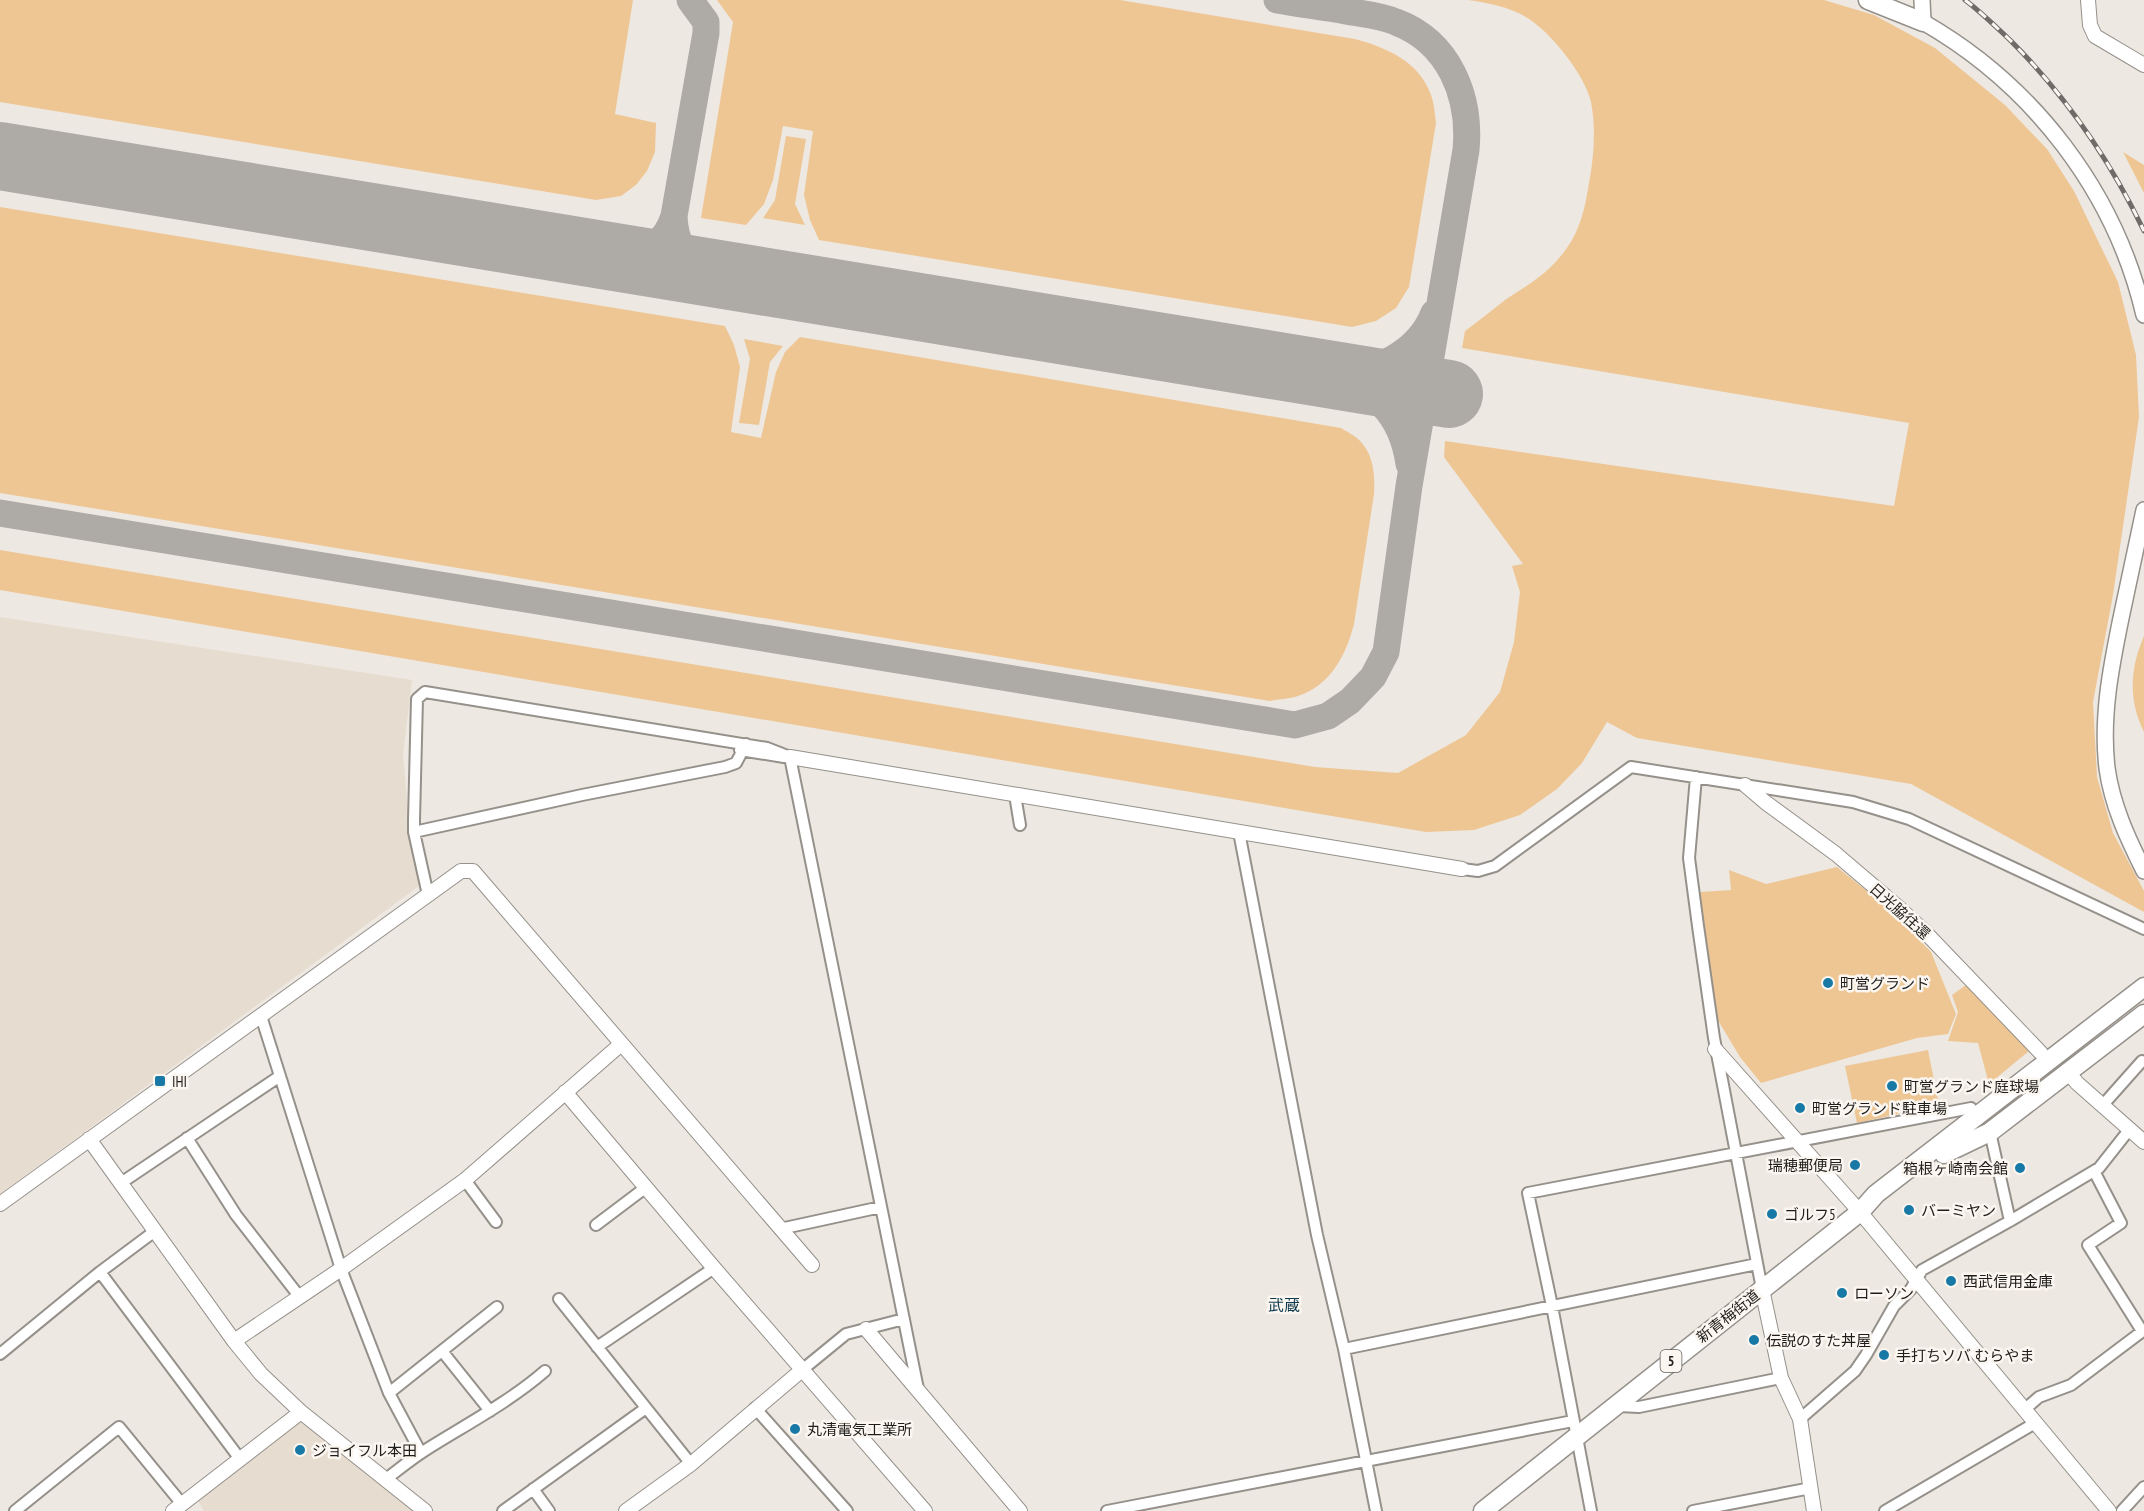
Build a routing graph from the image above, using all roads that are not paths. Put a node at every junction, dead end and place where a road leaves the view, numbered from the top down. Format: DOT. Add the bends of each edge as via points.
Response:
graph roads {
  1 [pos="1868,0"];
  2 [pos="1884,0"];
  3 [pos="1922,0"];
  4 [pos="2088,0"];
  5 [pos="1923,22"];
  6 [pos="2144,64"];
  7 [pos="2144,315"];
  8 [pos="2144,510"];
  9 [pos="745,747"];
  10 [pos="790,757"];
  11 [pos="1696,777"];
  12 [pos="1745,785"];
  13 [pos="1015,795"];
  14 [pos="1020,825"];
  15 [pos="414,832"];
  16 [pos="1239,832"];
  17 [pos="1462,869"];
  18 [pos="2144,871"];
  19 [pos="428,895"];
  20 [pos="2144,929"];
  21 [pos="2144,972"];
  22 [pos="2144,987"];
  23 [pos="2144,1000"];
  24 [pos="2144,1014"];
  25 [pos="261,1016"];
  26 [pos="620,1045"];
  27 [pos="1715,1048"];
  28 [pos="2042,1053"];
  29 [pos="2142,1061"];
  30 [pos="2068,1072"];
  31 [pos="279,1077"];
  32 [pos="565,1092"];
  33 [pos="2102,1106"];
  34 [pos="1971,1108"];
  35 [pos="2129,1130"];
  36 [pos="1990,1132"];
  37 [pos="187,1138"];
  38 [pos="89,1139"];
  39 [pos="1796,1140"];
  40 [pos="2144,1142"];
  41 [pos="1734,1152"];
  42 [pos="1939,1152"];
  43 [pos="2094,1172"];
  44 [pos="465,1180"];
  45 [pos="121,1183"];
  46 [pos="645,1188"];
  47 [pos="0,1204"];
  48 [pos="880,1207"];
  49 [pos="1860,1212"];
  50 [pos="2010,1221"];
  51 [pos="496,1222"];
  52 [pos="596,1225"];
  53 [pos="780,1229"];
  54 [pos="155,1231"];
  55 [pos="1757,1264"];
  56 [pos="812,1265"];
  57 [pos="714,1268"];
  58 [pos="341,1269"];
  59 [pos="100,1272"];
  60 [pos="1915,1279"];
  61 [pos="1762,1289"];
  62 [pos="299,1296"];
  63 [pos="559,1299"];
  64 [pos="1552,1306"];
  65 [pos="497,1307"];
  66 [pos="904,1320"];
  67 [pos="866,1329"];
  68 [pos="2143,1331"];
  69 [pos="234,1341"];
  70 [pos="597,1347"];
  71 [pos="1344,1349"];
  72 [pos="442,1351"];
  73 [pos="0,1354"];
  74 [pos="802,1370"];
  75 [pos="545,1371"];
  76 [pos="1781,1378"];
  77 [pos="389,1393"];
  78 [pos="919,1393"];
  79 [pos="1614,1406"];
  80 [pos="646,1408"];
  81 [pos="755,1408"];
  82 [pos="2024,1410"];
  83 [pos="490,1411"];
  84 [pos="301,1412"];
  85 [pos="1800,1419"];
  86 [pos="2036,1424"];
  87 [pos="1575,1429"];
  88 [pos="421,1453"];
  89 [pos="240,1459"];
  90 [pos="1366,1460"];
  91 [pos="691,1464"];
  92 [pos="386,1479"];
  93 [pos="2144,1487"];
  94 [pos="1811,1488"];
  95 [pos="533,1489"];
  96 [pos="177,1507"];
  97 [pos="1157,1507"];
  98 [pos="15,1511"];
  99 [pos="425,1511"];
  100 [pos="503,1511"];
  101 [pos="549,1511"];
  102 [pos="626,1511"];
  103 [pos="847,1511"];
  104 [pos="925,1511"];
  105 [pos="1020,1511"];
  106 [pos="1107,1511"];
  107 [pos="1376,1511"];
  108 [pos="1483,1511"];
  109 [pos="1591,1511"];
  110 [pos="1693,1511"];
  111 [pos="1814,1511"];
  112 [pos="1885,1511"];
  113 [pos="2109,1511"];
  114 [pos="2122,1511"];
  1 -- 5 [label="main road"];
  2 -- 5 [label="main road"];
  3 -- 5 [label="main road"];
  4 -- 6 [label="street" via="2095,36"];
  5 -- 7 [label="main road" via="1997,73 2075,159 2114,226"];
  8 -- 18 [label="main road" via="2110,673 2106,745 2116,807"];
  9 -- 10 [label="street" via="779,751"];
  9 -- 15 [label="street" via="736,763 725,767"];
  9 -- 15 [label="street" via="425,692 417,699"];
  10 -- 13 [label="street"];
  10 -- 48 [label="street"];
  11 -- 12 [label="street"];
  11 -- 17 [label="street" via="1631,767 1495,866 1478,871"];
  11 -- 27 [label="street" via="1689,858"];
  12 -- 20 [label="street" via="1853,802 1909,819"];
  12 -- 28 [label="street, 日光脇往還" via="1898,907"];
  13 -- 14 [label="street"];
  13 -- 16 [label="street"];
  15 -- 19 [label="street"];
  16 -- 17 [label="street"];
  16 -- 71 [label="street" via="1317,1236"];
  19 -- 25 [label="street"];
  19 -- 26 [label="street" via="461,871 473,871"];
  21 -- 28 [label="main road"];
  22 -- 42 [label="main road, 新青梅街道 / 5"];
  23 -- 42 [label="main road, 新青梅街道 / 5"];
  24 -- 30 [label="main road"];
  25 -- 31 [label="street"];
  25 -- 38 [label="street"];
  26 -- 32 [label="street"];
  26 -- 53 [label="street"];
  27 -- 39 [label="street"];
  27 -- 41 [label="street"];
  28 -- 34 [label="main road"];
  29 -- 33 [label="street"];
  30 -- 33 [label="street"];
  30 -- 36 [label="main road"];
  31 -- 37 [label="street"];
  31 -- 58 [label="street"];
  32 -- 44 [label="street"];
  32 -- 46 [label="street"];
  33 -- 35 [label="street"];
  34 -- 39 [label="street"];
  34 -- 42 [label="main road" via="1953,1123"];
  35 -- 40 [label="street"];
  35 -- 43 [label="street"];
  36 -- 42 [label="main road"];
  36 -- 50 [label="street"];
  37 -- 45 [label="street"];
  37 -- 62 [label="street" via="236,1215"];
  38 -- 45 [label="street"];
  38 -- 47 [label="street"];
  39 -- 41 [label="street"];
  39 -- 49 [label="street"];
  41 -- 55 [label="street"];
  41 -- 64 [label="street" via="1528,1193"];
  42 -- 49 [label="main road, 新青梅街道 / 5" via="1882,1202"];
  43 -- 50 [label="street"];
  43 -- 68 [label="street" via="2121,1223 2088,1245"];
  44 -- 51 [label="street"];
  44 -- 58 [label="street"];
  45 -- 54 [label="street"];
  46 -- 52 [label="street"];
  46 -- 57 [label="street"];
  48 -- 53 [label="street"];
  48 -- 66 [label="street"];
  49 -- 60 [label="street"];
  49 -- 61 [label="main road, 新青梅街道 / 5"];
  50 -- 60 [label="street" via="1922,1270"];
  53 -- 56 [label="street"];
  54 -- 59 [label="street"];
  54 -- 69 [label="street"];
  55 -- 61 [label="street"];
  55 -- 64 [label="street"];
  57 -- 70 [label="street"];
  57 -- 74 [label="street"];
  58 -- 62 [label="street"];
  58 -- 77 [label="street"];
  59 -- 73 [label="street"];
  59 -- 89 [label="street"];
  60 -- 82 [label="street"];
  60 -- 85 [label="street" via="1855,1371"];
  61 -- 76 [label="street"];
  61 -- 79 [label="main road, 新青梅街道 / 5"];
  62 -- 69 [label="street"];
  63 -- 70 [label="street"];
  64 -- 71 [label="street"];
  64 -- 87 [label="street"];
  65 -- 72 [label="street"];
  66 -- 67 [label="street"];
  66 -- 78 [label="street"];
  67 -- 74 [label="street" via="846,1334"];
  67 -- 78 [label="street"];
  68 -- 82 [label="street" via="2071,1385 2039,1397"];
  69 -- 84 [label="street" via="261,1374"];
  70 -- 80 [label="street"];
  71 -- 90 [label="street"];
  72 -- 77 [label="street"];
  72 -- 83 [label="street"];
  74 -- 81 [label="street"];
  74 -- 104 [label="street"];
  75 -- 83 [label="street"];
  76 -- 79 [label="street" via="1639,1407"];
  76 -- 85 [label="street"];
  77 -- 88 [label="street"];
  78 -- 105 [label="street"];
  79 -- 87 [label="main road, 新青梅街道 / 5"];
  80 -- 91 [label="street"];
  80 -- 95 [label="street"];
  81 -- 91 [label="street"];
  81 -- 103 [label="street"];
  82 -- 86 [label="street"];
  83 -- 88 [label="street"];
  84 -- 89 [label="street"];
  84 -- 92 [label="street"];
  85 -- 94 [label="street"];
  86 -- 112 [label="street"];
  86 -- 113 [label="street"];
  87 -- 90 [label="street"];
  87 -- 108 [label="main road, 新青梅街道 / 5"];
  87 -- 109 [label="street"];
  88 -- 92 [label="street"];
  89 -- 96 [label="street"];
  90 -- 97 [label="street"];
  90 -- 107 [label="street"];
  91 -- 102 [label="street"];
  92 -- 99 [label="street"];
  93 -- 114 [label="street"];
  94 -- 110 [label="street"];
  94 -- 111 [label="street"];
  95 -- 100 [label="street"];
  95 -- 101 [label="street"];
  96 -- 98 [label="street" via="119,1427"];
  97 -- 106 [label="street"];
}
